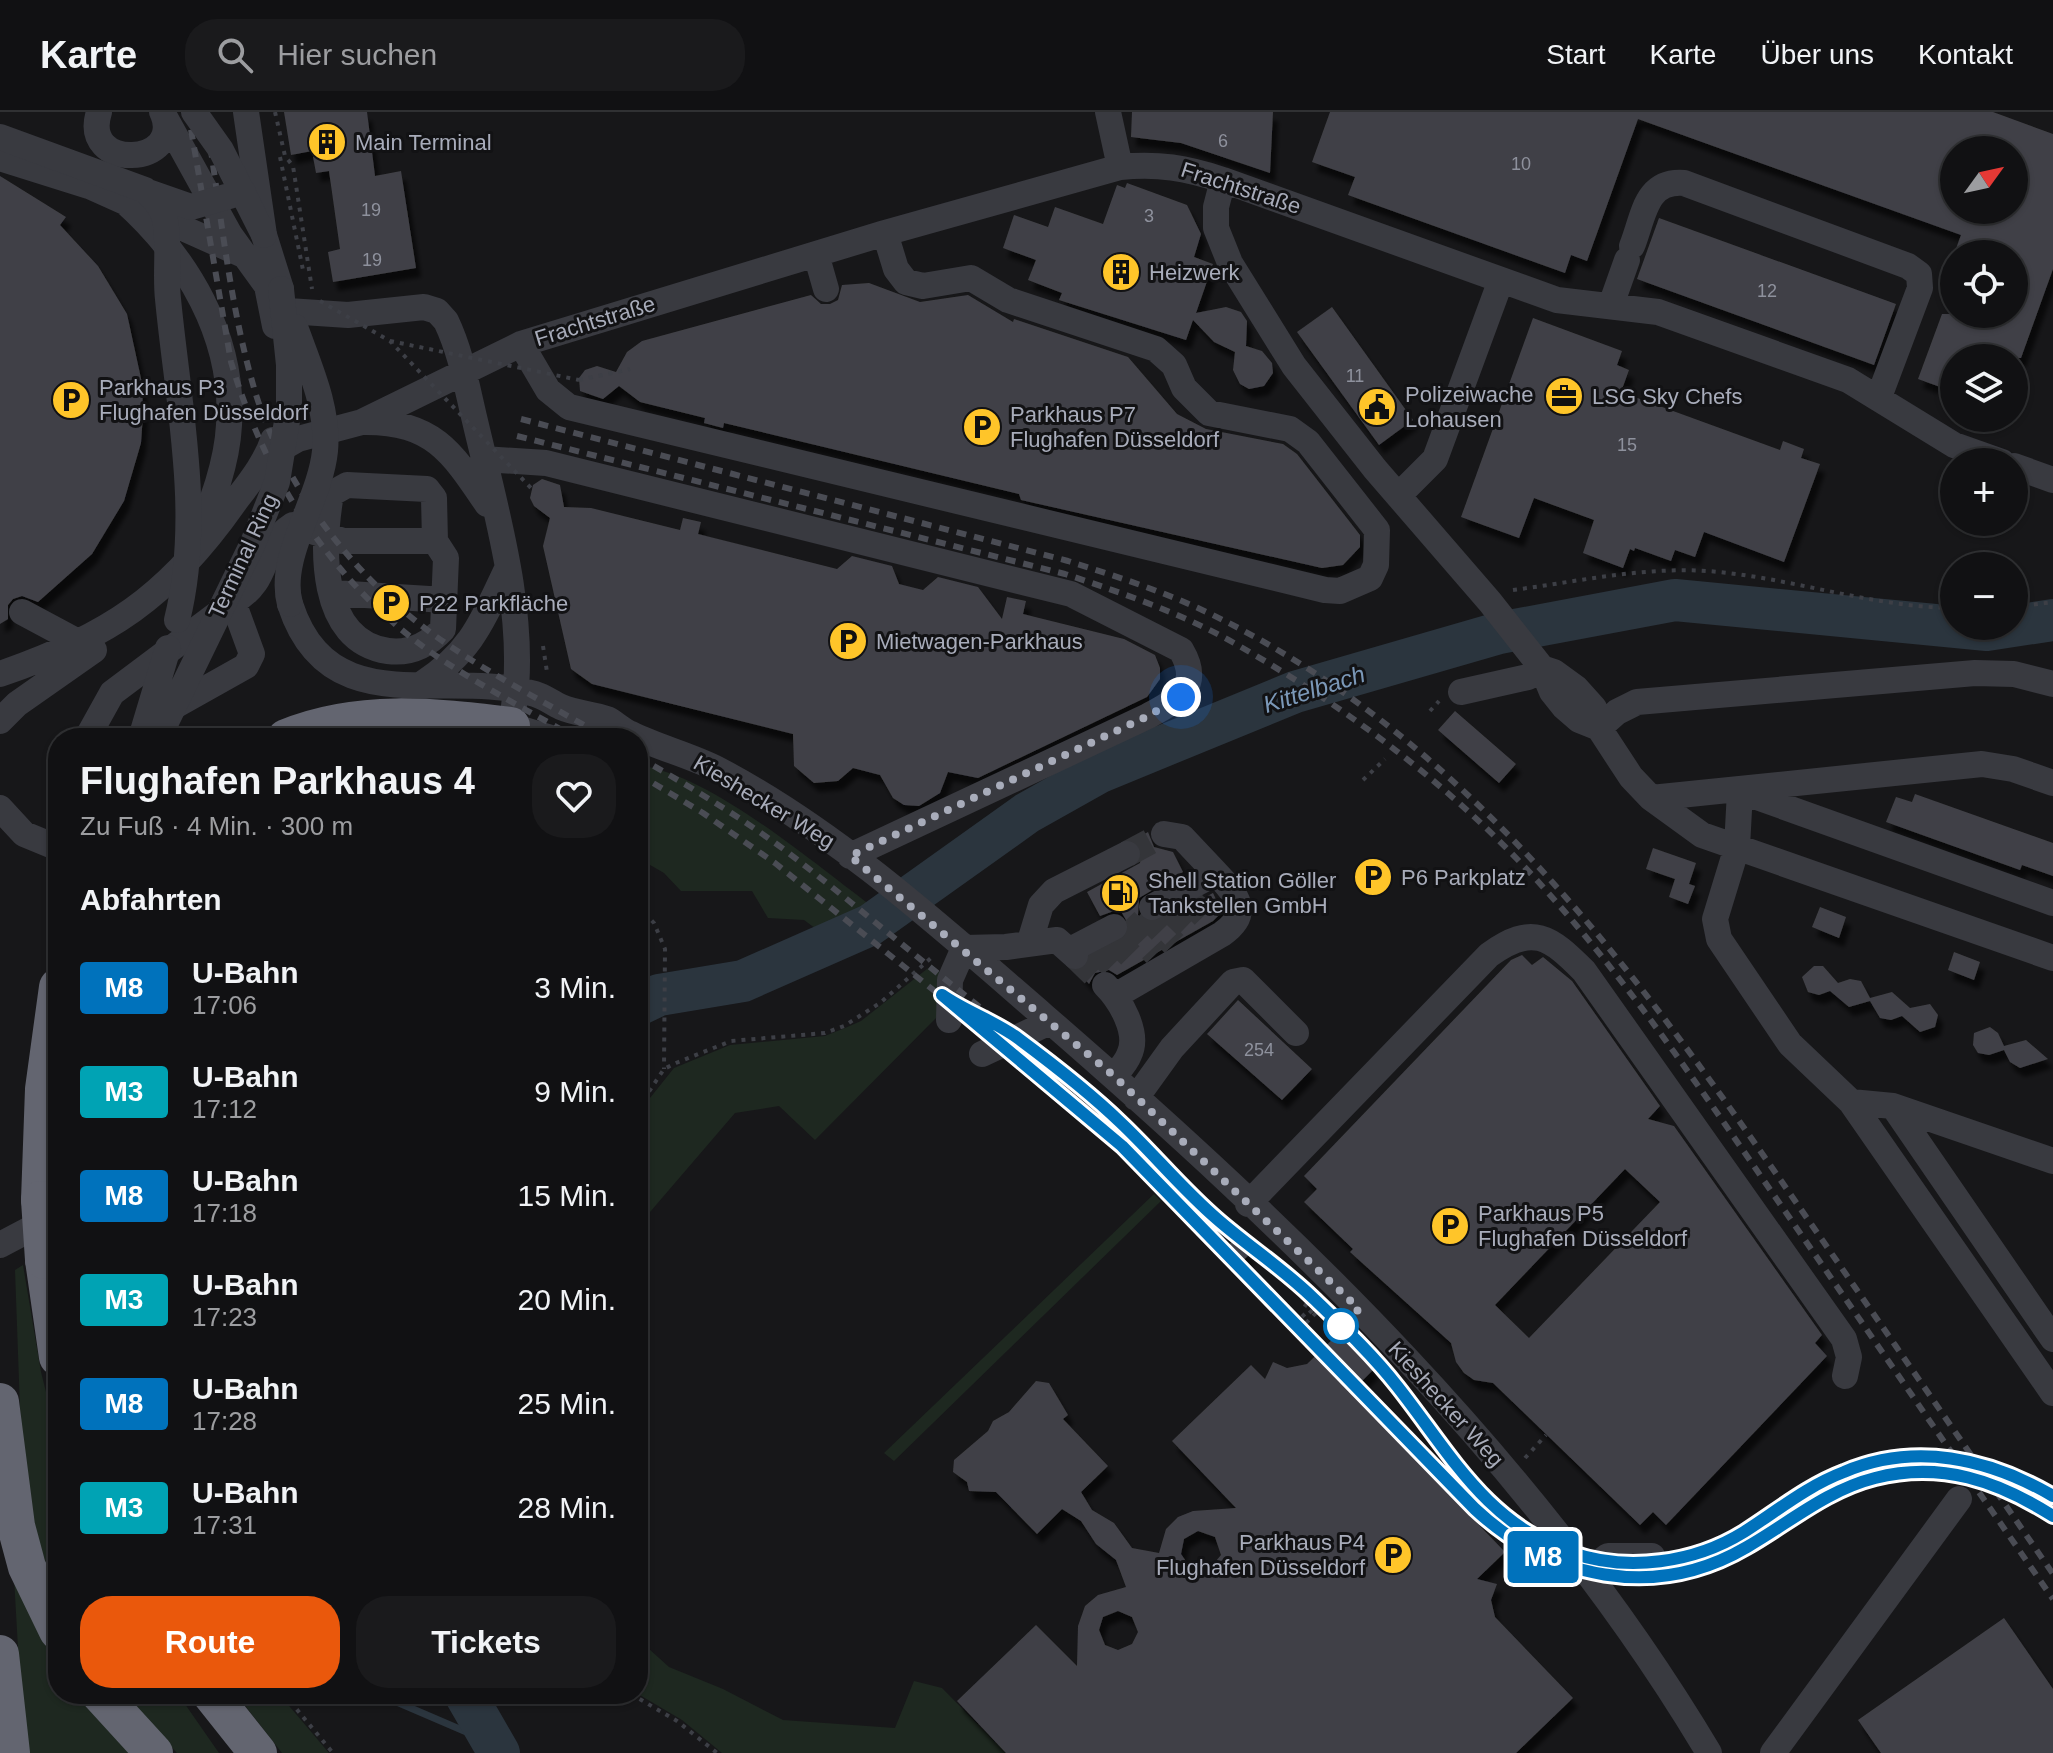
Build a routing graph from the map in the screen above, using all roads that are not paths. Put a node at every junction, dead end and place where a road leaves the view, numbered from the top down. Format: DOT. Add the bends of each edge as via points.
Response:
graph roads {
  1 [pos="99,112"];
  2 [pos="162,112"];
  3 [pos="234,112"];
  4 [pos="246,112"];
  5 [pos="1108,112"];
  6 [pos="194,115"];
  7 [pos="0,137"];
  8 [pos="0,158"];
  9 [pos="1120,167"];
  10 [pos="1223,180"];
  11 [pos="243,192"];
  12 [pos="134,195"];
  13 [pos="885,233"];
  14 [pos="264,235"];
  15 [pos="816,254"];
  16 [pos="1501,280"];
  17 [pos="269,288"];
  18 [pos="826,289"];
  19 [pos="1611,305"];
  20 [pos="521,344"];
  21 [pos="462,372"];
  22 [pos="280,384"];
  23 [pos="1879,397"];
  24 [pos="1323,404"];
  25 [pos="362,422"];
  26 [pos="1290,429"];
  27 [pos="330,430"];
  28 [pos="1962,448"];
  29 [pos="268,456"];
  30 [pos="483,459"];
  31 [pos="2028,471"];
  32 [pos="2053,480"];
  33 [pos="1400,494"];
  34 [pos="496,517"];
  35 [pos="324,532"];
  36 [pos="435,541"];
  37 [pos="190,559"];
  38 [pos="506,571"];
  39 [pos="333,593"];
  40 [pos="445,600"];
  41 [pos="233,602"];
  42 [pos="22,612"];
  43 [pos="134,612"];
  44 [pos="78,642"];
  45 [pos="52,656"];
  46 [pos="1537,663"];
  47 [pos="0,674"];
  48 [pos="2053,684"];
  49 [pos="0,693"];
  50 [pos="1452,694"];
  51 [pos="563,708"];
  52 [pos="431,713"];
  53 [pos="511,718"];
  54 [pos="0,721"];
  55 [pos="93,728"];
  56 [pos="144,728"];
  57 [pos="152,728"];
  58 [pos="160,728"];
  59 [pos="314,728"];
  60 [pos="531,728"];
  61 [pos="616,728"];
  62 [pos="1599,728"];
  63 [pos="648,745"];
  64 [pos="2053,783"];
  65 [pos="1740,791"];
  66 [pos="1651,798"];
  67 [pos="0,808"];
  68 [pos="1164,834"];
  69 [pos="48,844"];
  70 [pos="1737,847"];
  71 [pos="1127,854"];
  72 [pos="850,856"];
  73 [pos="2053,903"];
  74 [pos="1030,941"];
  75 [pos="1094,941"];
  76 [pos="959,943"];
  77 [pos="2053,958"];
  78 [pos="949,1020"];
  79 [pos="1050,1022"];
  80 [pos="1296,1033"];
  81 [pos="982,1054"];
  82 [pos="1114,1076"];
  83 [pos="1136,1098"];
  84 [pos="1851,1102"];
  85 [pos="1893,1106"];
  86 [pos="2053,1161"];
  87 [pos="1248,1204"];
  88 [pos="48,1208"];
  89 [pos="48,1218"];
  90 [pos="0,1245"];
  91 [pos="48,1288"];
  92 [pos="2053,1339"];
  93 [pos="1845,1376"];
  94 [pos="2053,1393"];
  95 [pos="0,1406"];
  96 [pos="1959,1499"];
  97 [pos="1652,1556"];
  98 [pos="1588,1571"];
  99 [pos="48,1610"];
  100 [pos="0,1654"];
  101 [pos="109,1704"];
  102 [pos="201,1704"];
  103 [pos="219,1704"];
  104 [pos="11,1753"];
  105 [pos="154,1753"];
  106 [pos="236,1753"];
  107 [pos="258,1753"];
  108 [pos="1709,1753"];
  109 [pos="1773,1753"];
  1 -- 2 [label="street" via="96,127 101,139 127,157 160,142 165,132"];
  2 -- 17 [label="street" via="230,235"];
  3 -- 17 [label="street, Terminal Ring"];
  4 -- 14 [label="street"];
  5 -- 9 [label="street"];
  6 -- 11 [label="street, Terminal Ring, bridge"];
  7 -- 12 [label="street, bridge"];
  8 -- 12 [label="street, Terminal Ring"];
  9 -- 10 [label="street, Frachtstraße" via="1180,166"];
  9 -- 13 [label="street, Frachtstraße"];
  10 -- 16 [label="street, Frachtstraße"];
  10 -- 24 [label="street" via="1216,228 1230,263"];
  11 -- 12 [label="street, bridge" via="191,207"];
  11 -- 14 [label="street, Terminal Ring, bridge"];
  12 -- 17 [label="street, Terminal Ring" via="221,243"];
  12 -- 37 [label="street, Terminal Ring" via="187,272 214,326 228,373 229,426 216,492"];
  12 -- 56 [label="street, bridge" via="156,201 165,219 166,285 189,509 177,620"];
  13 -- 15 [label="street, Frachtstraße"];
  13 -- 26 [label="street" via="896,269 906,282 923,286 971,278 1020,311 1156,349 1209,413"];
  14 -- 17 [label="street, Terminal Ring"];
  15 -- 18 [label="street"];
  15 -- 20 [label="street, Frachtstraße"];
  16 -- 19 [label="street, Frachtstraße" via="1557,300"];
  16 -- 33 [label="street" via="1435,459"];
  17 -- 21 [label="street" via="348,315 424,307 437,311 451,331"];
  17 -- 22 [label="street, Terminal Ring"];
  17 -- 52 [label="street, bridge" via="314,378 325,449 286,580 290,604 307,642 335,670"];
  17 -- 58 [label="street, Terminal Ring, bridge" via="289,365 289,409 277,482 253,543"];
  19 -- 23 [label="street, Frachtstraße" via="1658,312 1848,380"];
  19 -- 23 [label="street" via="1653,191 1666,182 1684,183 1919,274 1920,288"];
  20 -- 21 [label="street, Frachtstraße"];
  20 -- 26 [label="street" via="548,390 569,407 1325,590 1354,586 1370,578 1376,565 1377,530 1308,442"];
  21 -- 25 [label="street"];
  21 -- 30 [label="street"];
  22 -- 27 [label="street" via="300,415"];
  22 -- 29 [label="street, Terminal Ring"];
  23 -- 28 [label="street, Frachtstraße"];
  24 -- 26 [label="street"];
  24 -- 33 [label="street"];
  25 -- 27 [label="street"];
  25 -- 34 [label="street" via="395,422 445,446"];
  27 -- 29 [label="street" via="298,439"];
  29 -- 37 [label="street, Terminal Ring"];
  30 -- 34 [label="street"];
  30 -- 72 [label="street" via="546,463 1071,594 1181,650 1190,665 1181,697 922,813"];
  31 -- 32 [label="street"];
  33 -- 46 [label="street"];
  34 -- 38 [label="street"];
  35 -- 36 [label="street" via="343,541"];
  35 -- 36 [label="street" via="331,494 347,485 427,489 434,498"];
  35 -- 39 [label="street"];
  35 -- 41 [label="street" via="293,525 277,535 258,584"];
  36 -- 40 [label="street" via="446,558"];
  37 -- 43 [label="street, Terminal Ring"];
  38 -- 52 [label="street"];
  38 -- 53 [label="street"];
  39 -- 40 [label="street"];
  39 -- 40 [label="street" via="350,634 377,649 401,653 420,647 443,629"];
  41 -- 55 [label="street" via="112,693"];
  41 -- 57 [label="street" via="252,654 246,666 156,717"];
  42 -- 44 [label="street"];
  43 -- 44 [label="street, Terminal Ring"];
  43 -- 54 [label="street"];
  44 -- 45 [label="street, Terminal Ring"];
  45 -- 47 [label="street, Terminal Ring"];
  45 -- 49 [label="street"];
  46 -- 50 [label="street" via="1528,677"];
  46 -- 62 [label="street" via="1576,688 1594,708"];
  48 -- 62 [label="street" via="2014,674 1975,673 1637,702"];
  51 -- 53 [label="street, Kieshecker Weg"];
  51 -- 53 [label="street, Kieshecker Weg" via="540,695"];
  51 -- 61 [label="street, Kieshecker Weg" via="609,720"];
  52 -- 53 [label="highway"];
  52 -- 59 [label="highway" via="337,720"];
  53 -- 60 [label="street"];
  62 -- 66 [label="street"];
  63 -- 72 [label="street, Kieshecker Weg" via="721,771"];
  64 -- 65 [label="street" via="1982,764"];
  65 -- 66 [label="street"];
  65 -- 70 [label="street"];
  65 -- 73 [label="street"];
  66 -- 70 [label="street" via="1702,835"];
  67 -- 69 [label="street" via="24,834"];
  68 -- 82 [label="street" via="1182,837 1183,894 1235,898 1240,915 1171,955 1132,1037 1131,1054"];
  70 -- 77 [label="street"];
  70 -- 84 [label="street" via="1718,898 1719,939 1790,1044"];
  71 -- 74 [label="street" via="1054,891 1041,905"];
  72 -- 76 [label="street, Kieshecker Weg"];
  74 -- 75 [label="street"];
  74 -- 76 [label="street" via="1006,947"];
  76 -- 78 [label="street" via="950,980"];
  76 -- 79 [label="street, Kieshecker Weg"];
  79 -- 81 [label="street"];
  79 -- 82 [label="street, Kieshecker Weg"];
  80 -- 83 [label="street" via="1243,980 1233,982 1172,1048"];
  82 -- 83 [label="street, Kieshecker Weg"];
  83 -- 87 [label="street, Kieshecker Weg"];
  84 -- 85 [label="street"];
  84 -- 94 [label="street"];
  85 -- 86 [label="street"];
  85 -- 92 [label="street"];
  87 -- 93 [label="street" via="1489,955 1498,937 1555,942 1584,971 1844,1339 1849,1357"];
  87 -- 98 [label="street, Kieshecker Weg" via="1359,1309 1509,1474"];
  88 -- 90 [label="street"];
  89 -- 91 [label="highway, bridge"];
  95 -- 99 [label="highway" via="16,1526 27,1567"];
  96 -- 109 [label="street"];
  97 -- 98 [label="street" via="1608,1556"];
  98 -- 108 [label="street, Kieshecker Weg"];
  100 -- 104 [label="highway"];
  101 -- 105 [label="highway"];
  102 -- 106 [label="highway"];
  103 -- 107 [label="highway"];
}
